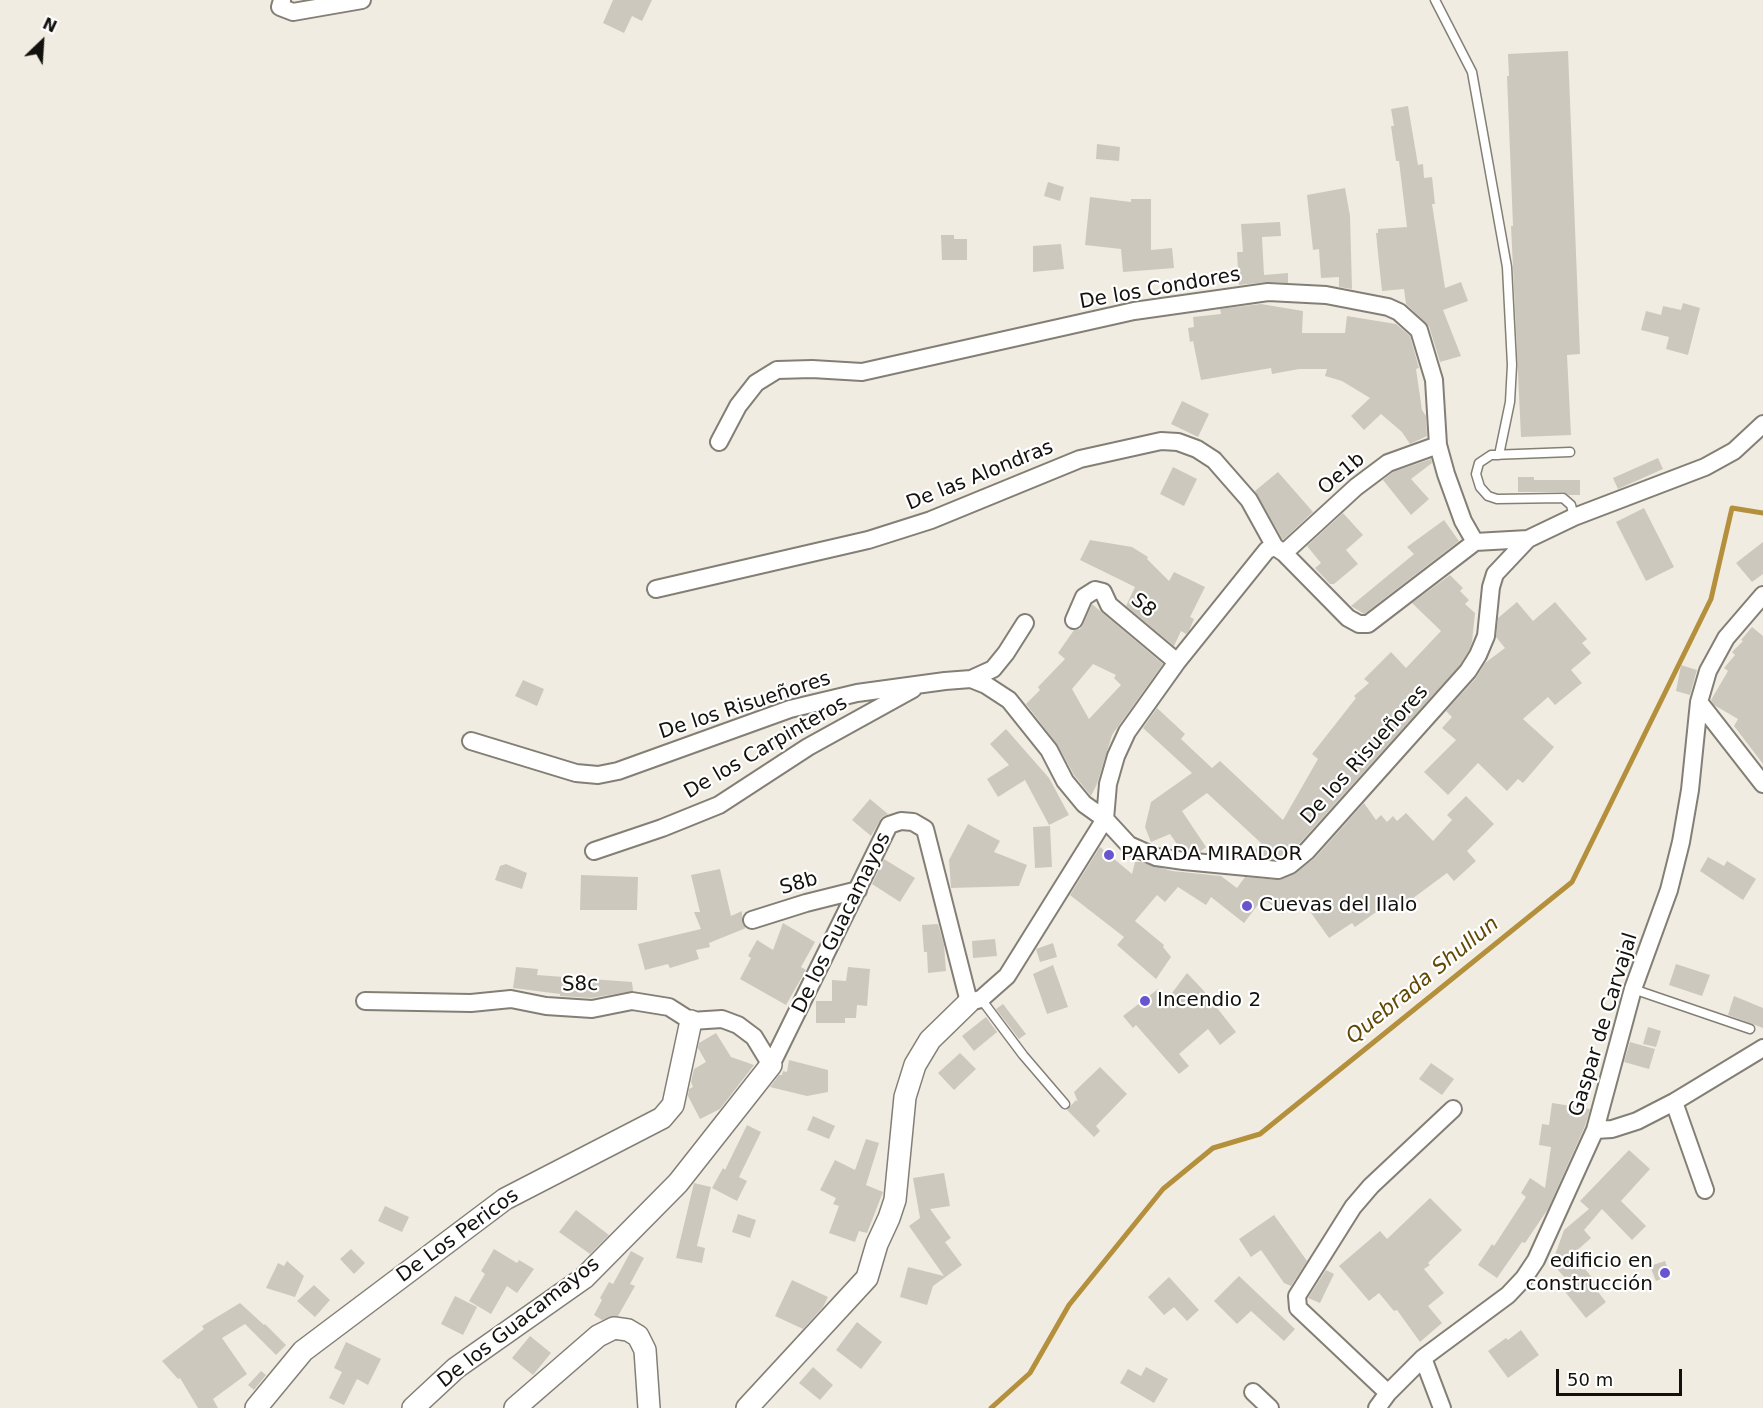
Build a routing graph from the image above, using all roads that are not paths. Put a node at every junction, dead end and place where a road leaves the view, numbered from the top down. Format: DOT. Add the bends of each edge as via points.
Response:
graph roads {
  1 [pos="282,0"];
  2 [pos="362,0"];
  3 [pos="1435,0"];
  4 [pos="1763,424"];
  5 [pos="718,442"];
  6 [pos="1438,446"];
  7 [pos="1570,452"];
  8 [pos="1498,455"];
  9 [pos="1574,517"];
  10 [pos="1528,539"];
  11 [pos="1475,542"];
  12 [pos="1280,550"];
  13 [pos="656,589"];
  14 [pos="1763,595"];
  15 [pos="1074,621"];
  16 [pos="1025,623"];
  17 [pos="1177,662"];
  18 [pos="971,679"];
  19 [pos="921,684"];
  20 [pos="1699,702"];
  21 [pos="471,741"];
  22 [pos="1763,784"];
  23 [pos="1105,819"];
  24 [pos="594,851"];
  25 [pos="858,890"];
  26 [pos="752,920"];
  27 [pos="1633,989"];
  28 [pos="975,1000"];
  29 [pos="365,1001"];
  30 [pos="691,1021"];
  31 [pos="1750,1029"];
  32 [pos="1763,1048"];
  33 [pos="771,1065"];
  34 [pos="1674,1102"];
  35 [pos="1065,1104"];
  36 [pos="1453,1109"];
  37 [pos="1595,1130"];
  38 [pos="1705,1191"];
  39 [pos="1423,1358"];
  40 [pos="1253,1392"];
  41 [pos="1388,1393"];
  42 [pos="256,1408"];
  43 [pos="413,1408"];
  44 [pos="515,1408"];
  45 [pos="649,1408"];
  46 [pos="747,1408"];
  47 [pos="1270,1408"];
  48 [pos="1377,1408"];
  49 [pos="1442,1408"];
  1 -- 2 [label="street" via="280,7 293,12"];
  3 -- 8 [label="lane" via="1472,72 1507,267 1512,365 1510,402"];
  4 -- 9 [label="street, De los Risueñores" via="1734,451 1705,467"];
  5 -- 6 [label="street, De los Condores" via="756,383 777,370 862,372 1134,311 1268,292 1326,295 1388,307 1419,330 1434,380"];
  6 -- 11 [label="street, De los Condores" via="1463,521"];
  6 -- 12 [label="street, Oe1b" via="1388,463"];
  7 -- 8 [label="lane"];
  8 -- 9 [label="lane" via="1479,463 1476,474 1488,496 1563,498 1571,505"];
  9 -- 10 [label="street, De los Risueñores"];
  10 -- 11 [label="street"];
  10 -- 23 [label="street, De los Risueñores" via="1495,574 1486,636 1468,671 1307,851 1290,865 1278,870 1156,857 1129,845"];
  11 -- 12 [label="street" via="1368,624 1348,618"];
  12 -- 13 [label="street, De las Alondras" via="1249,500 1214,460 1178,442 1161,441 1080,459 931,520 868,540"];
  12 -- 17 [label="street" via="1267,550"];
  14 -- 20 [label="street, Gaspar de Carvajal" via="1716,654"];
  15 -- 17 [label="street, S8" via="1084,597 1095,590 1103,592 1109,605"];
  16 -- 18 [label="street" via="993,669"];
  17 -- 23 [label="street" via="1127,732 1108,784"];
  18 -- 19 [label="street, De los Risueñores"];
  18 -- 23 [label="street, De los Risueñores" via="1009,700 1049,750 1065,781 1084,804"];
  19 -- 21 [label="street, De los Risueñores" via="857,693 790,709 598,775 576,773"];
  19 -- 24 [label="street, De los Carpinteros" via="808,747 719,805"];
  20 -- 22 [label="street"];
  20 -- 27 [label="street, Gaspar de Carvajal" via="1681,842 1669,890"];
  23 -- 28 [label="street" via="1007,976"];
  25 -- 26 [label="street, S8b"];
  25 -- 28 [label="street, De los Guacamayos" via="889,825 913,822 925,829"];
  25 -- 33 [label="street, De los Guacamayos"];
  27 -- 31 [label="lane"];
  27 -- 37 [label="street, Gaspar de Carvajal"];
  28 -- 35 [label="lane"];
  28 -- 46 [label="street" via="930,1040 915,1065 905,1097 895,1200 867,1278"];
  29 -- 30 [label="street, S8c" via="471,1003 511,999 592,1009 632,1001 669,1007"];
  30 -- 33 [label="street" via="722,1019 738,1025 753,1037"];
  30 -- 42 [label="street, De Los Pericos" via="673,1105 662,1118 505,1199 303,1351"];
  32 -- 34 [label="street"];
  33 -- 43 [label="street, De los Guacamayos" via="678,1183 584,1278 456,1368"];
  34 -- 37 [label="street" via="1627,1125"];
  34 -- 38 [label="street"];
  36 -- 41 [label="street" via="1353,1207 1297,1296 1298,1308"];
  37 -- 39 [label="street, Gaspar de Carvajal" via="1536,1260 1524,1278 1508,1295"];
  39 -- 41 [label="street, Gaspar de Carvajal"];
  39 -- 49 [label="street"];
  40 -- 47 [label="street"];
  41 -- 48 [label="street, Gaspar de Carvajal"];
  44 -- 45 [label="street" via="598,1336 614,1328 638,1336 645,1350"];
}
